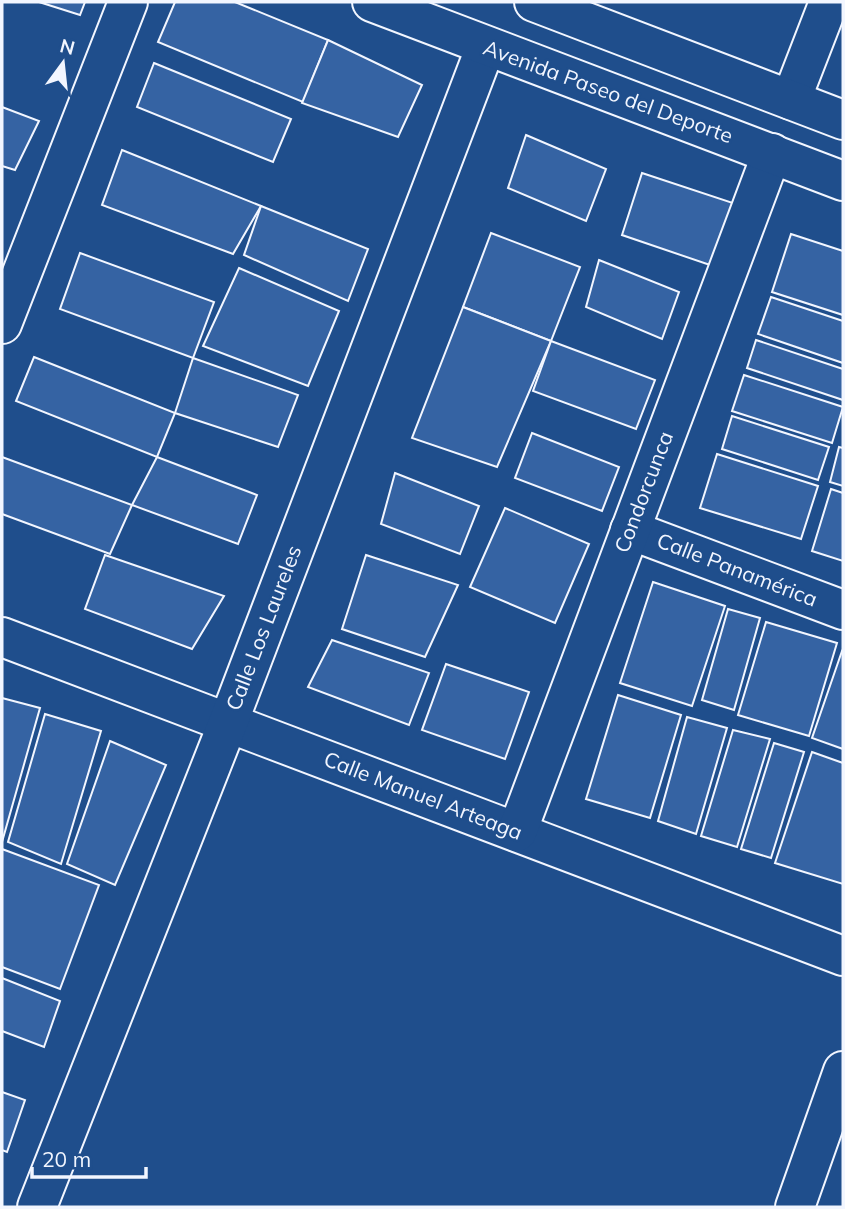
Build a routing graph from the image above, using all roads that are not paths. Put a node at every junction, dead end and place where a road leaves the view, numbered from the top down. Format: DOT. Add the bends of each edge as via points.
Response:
graph roads {
  1 [pos="128,2"];
  2 [pos="372,2"];
  3 [pos="534,2"];
  4 [pos="829,2"];
  5 [pos="486,47"];
  6 [pos="791,100"];
  7 [pos="843,120"];
  8 [pos="772,153"];
  9 [pos="843,181"];
  10 [pos="2,324"];
  11 [pos="630,530"];
  12 [pos="843,610"];
  13 [pos="2,637"];
  14 [pos="228,723"];
  15 [pos="517,832"];
  16 [pos="843,956"];
  17 [pos="843,1071"];
  18 [pos="37,1207"];
  19 [pos="796,1207"];
  1 -- 10 [label="street"];
  2 -- 5 [label="street, Avenida Paseo del Deporte"];
  3 -- 6 [label="street"];
  4 -- 6 [label="street"];
  5 -- 8 [label="street, Avenida Paseo del Deporte"];
  5 -- 14 [label="street, Calle Los Laureles"];
  6 -- 7 [label="street"];
  8 -- 9 [label="street, Avenida Paseo del Deporte"];
  8 -- 11 [label="street, Condorcunca"];
  11 -- 12 [label="street, Calle Panamérica"];
  11 -- 15 [label="street, Condorcunca"];
  13 -- 14 [label="street, Calle Manuel Arteaga"];
  14 -- 15 [label="street, Calle Manuel Arteaga"];
  14 -- 18 [label="street, Calle Los Laureles"];
  15 -- 16 [label="street, Calle Manuel Arteaga"];
  17 -- 19 [label="street"];
}
